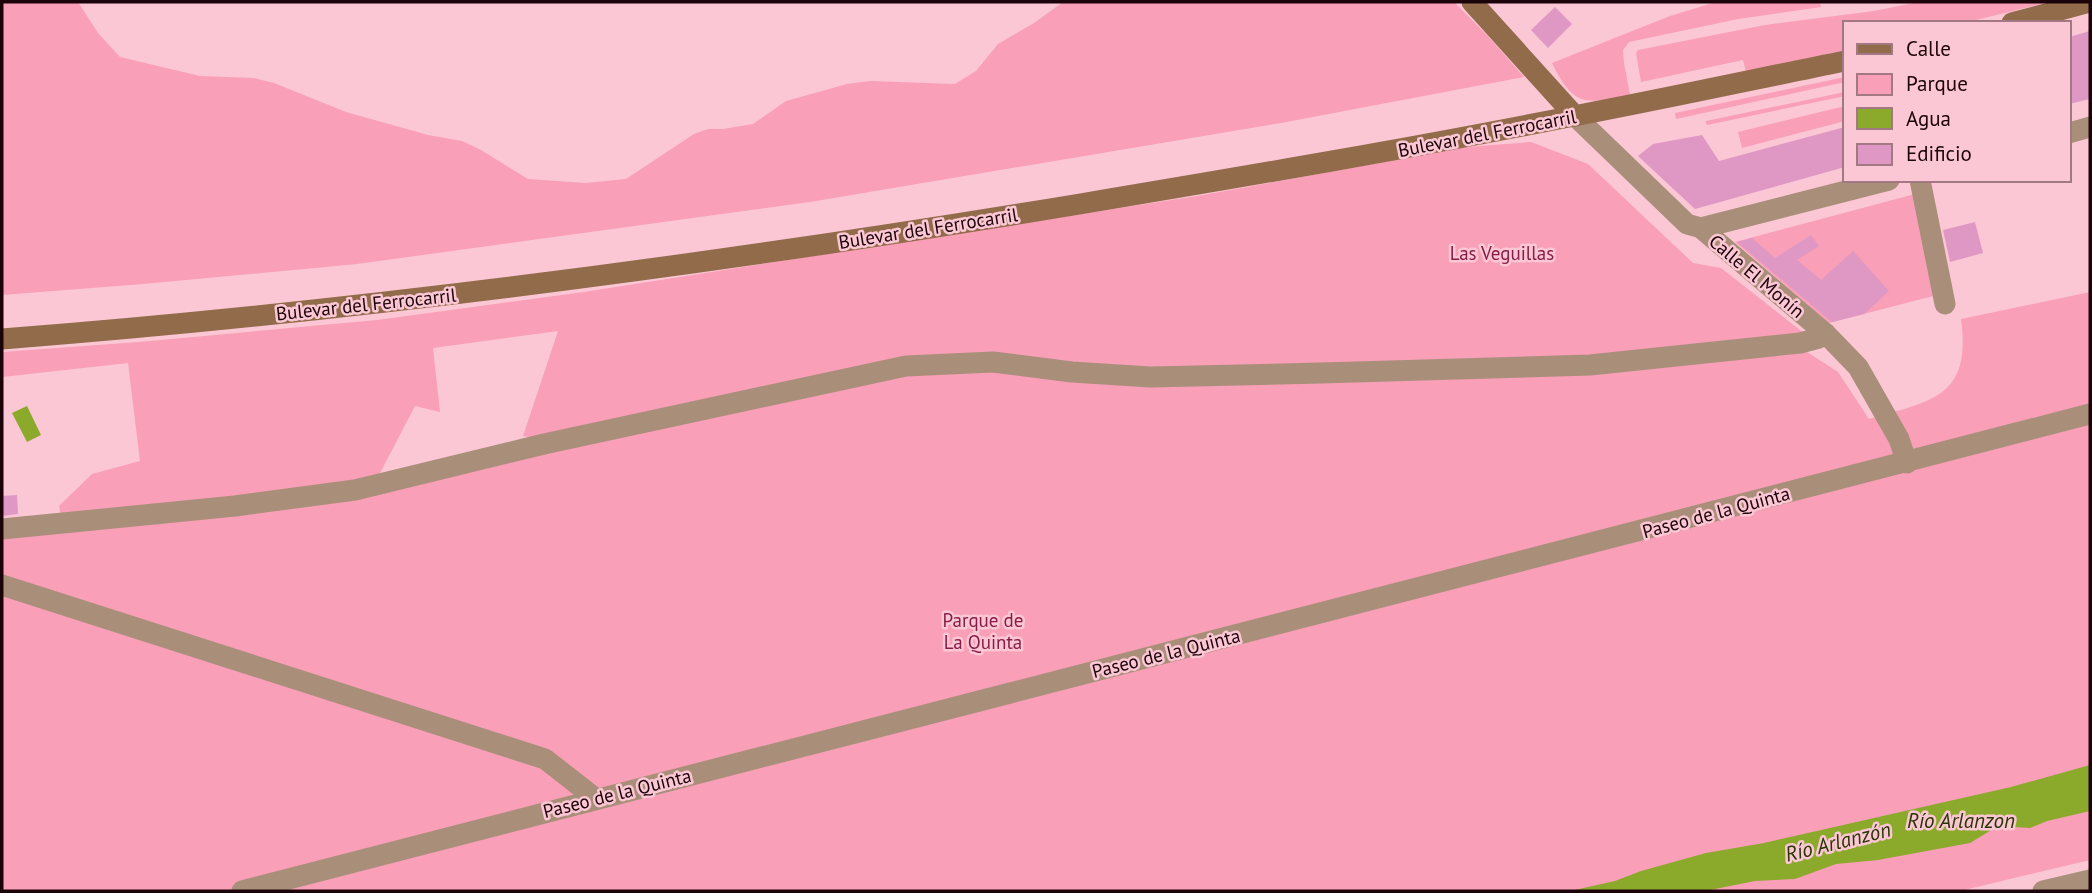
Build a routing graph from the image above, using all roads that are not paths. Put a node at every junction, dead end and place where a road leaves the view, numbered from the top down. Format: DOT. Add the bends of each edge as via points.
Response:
graph roads {
  1 [pos="1472,2"];
  2 [pos="2090,2"];
  3 [pos="2019,21"];
  4 [pos="1843,61"];
  5 [pos="1575,116"];
  6 [pos="2090,127"];
  7 [pos="2071,132"];
  8 [pos="1881,182"];
  9 [pos="1920,182"];
  10 [pos="1701,229"];
  11 [pos="1944,304"];
  12 [pos="1826,334"];
  13 [pos="2,339"];
  14 [pos="2090,414"];
  15 [pos="1907,463"];
  16 [pos="2,528"];
  17 [pos="2,585"];
  18 [pos="596,798"];
  19 [pos="2090,880"];
  20 [pos="242,891"];
  21 [pos="2043,891"];
  1 -- 5 [label="main road"];
  2 -- 3 [label="main road"];
  4 -- 5 [label="main road, Bulevar del Ferrocarril"];
  5 -- 10 [label="street, Calle El Monín" via="1687,224"];
  5 -- 13 [label="main road, Bulevar del Ferrocarril" via="1294,169 619,274 391,303"];
  6 -- 7 [label="street"];
  8 -- 10 [label="street"];
  9 -- 11 [label="street"];
  10 -- 12 [label="street, Calle El Monín"];
  12 -- 15 [label="street, Calle El Monín" via="1858,367 1899,439"];
  12 -- 16 [label="street" via="1800,343 1590,365 1150,377 993,362 905,366 355,490"];
  14 -- 15 [label="street, Paseo de la Quinta"];
  15 -- 18 [label="street, Paseo de la Quinta"];
  17 -- 18 [label="street" via="545,759"];
  18 -- 20 [label="street, Paseo de la Quinta"];
  19 -- 21 [label="street"];
}
